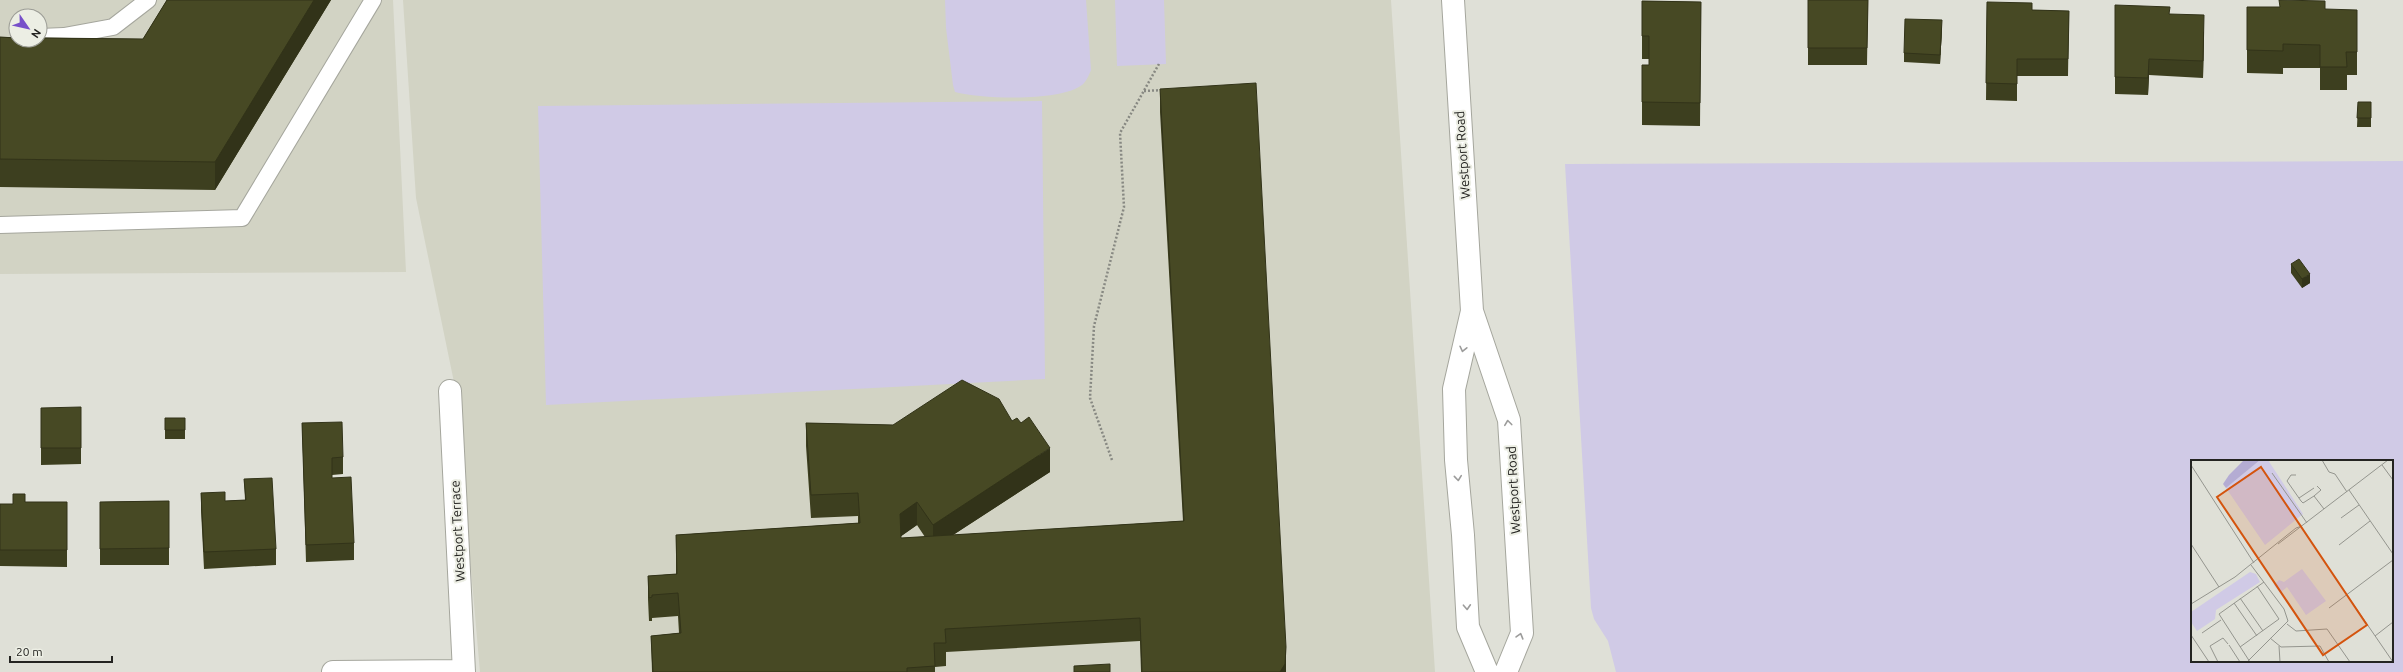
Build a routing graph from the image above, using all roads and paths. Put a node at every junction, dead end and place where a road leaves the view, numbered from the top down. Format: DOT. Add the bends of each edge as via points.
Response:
graph roads {
  1 [pos="148,0"];
  2 [pos="374,0"];
  3 [pos="1453,0"];
  4 [pos="48,37"];
  5 [pos="1159,64"];
  6 [pos="1168,90"];
  7 [pos="1144,91"];
  8 [pos="0,225"];
  9 [pos="1472,311"];
  10 [pos="450,391"];
  11 [pos="1112,460"];
  12 [pos="333,672"];
  13 [pos="464,672"];
  14 [pos="1487,672"];
  15 [pos="1506,672"];
  1 -- 4 [label="lane" via="113,26"];
  2 -- 8 [label="lane" via="242,218"];
  3 -- 9 [label="main road, Westport Road"];
  5 -- 7 [label="path"];
  6 -- 7 [label="path"];
  7 -- 11 [label="path" via="1120,133 1124,207 1094,326 1090,398"];
  9 -- 14 [label="main road, Westport Road, one-way" via="1454,389 1456,460 1468,626"];
  15 -- 9 [label="main road, Westport Road, one-way" via="1522,633 1509,420"];
  10 -- 13 [label="main road, Westport Terrace"];
  12 -- 13 [label="main road"];
}
